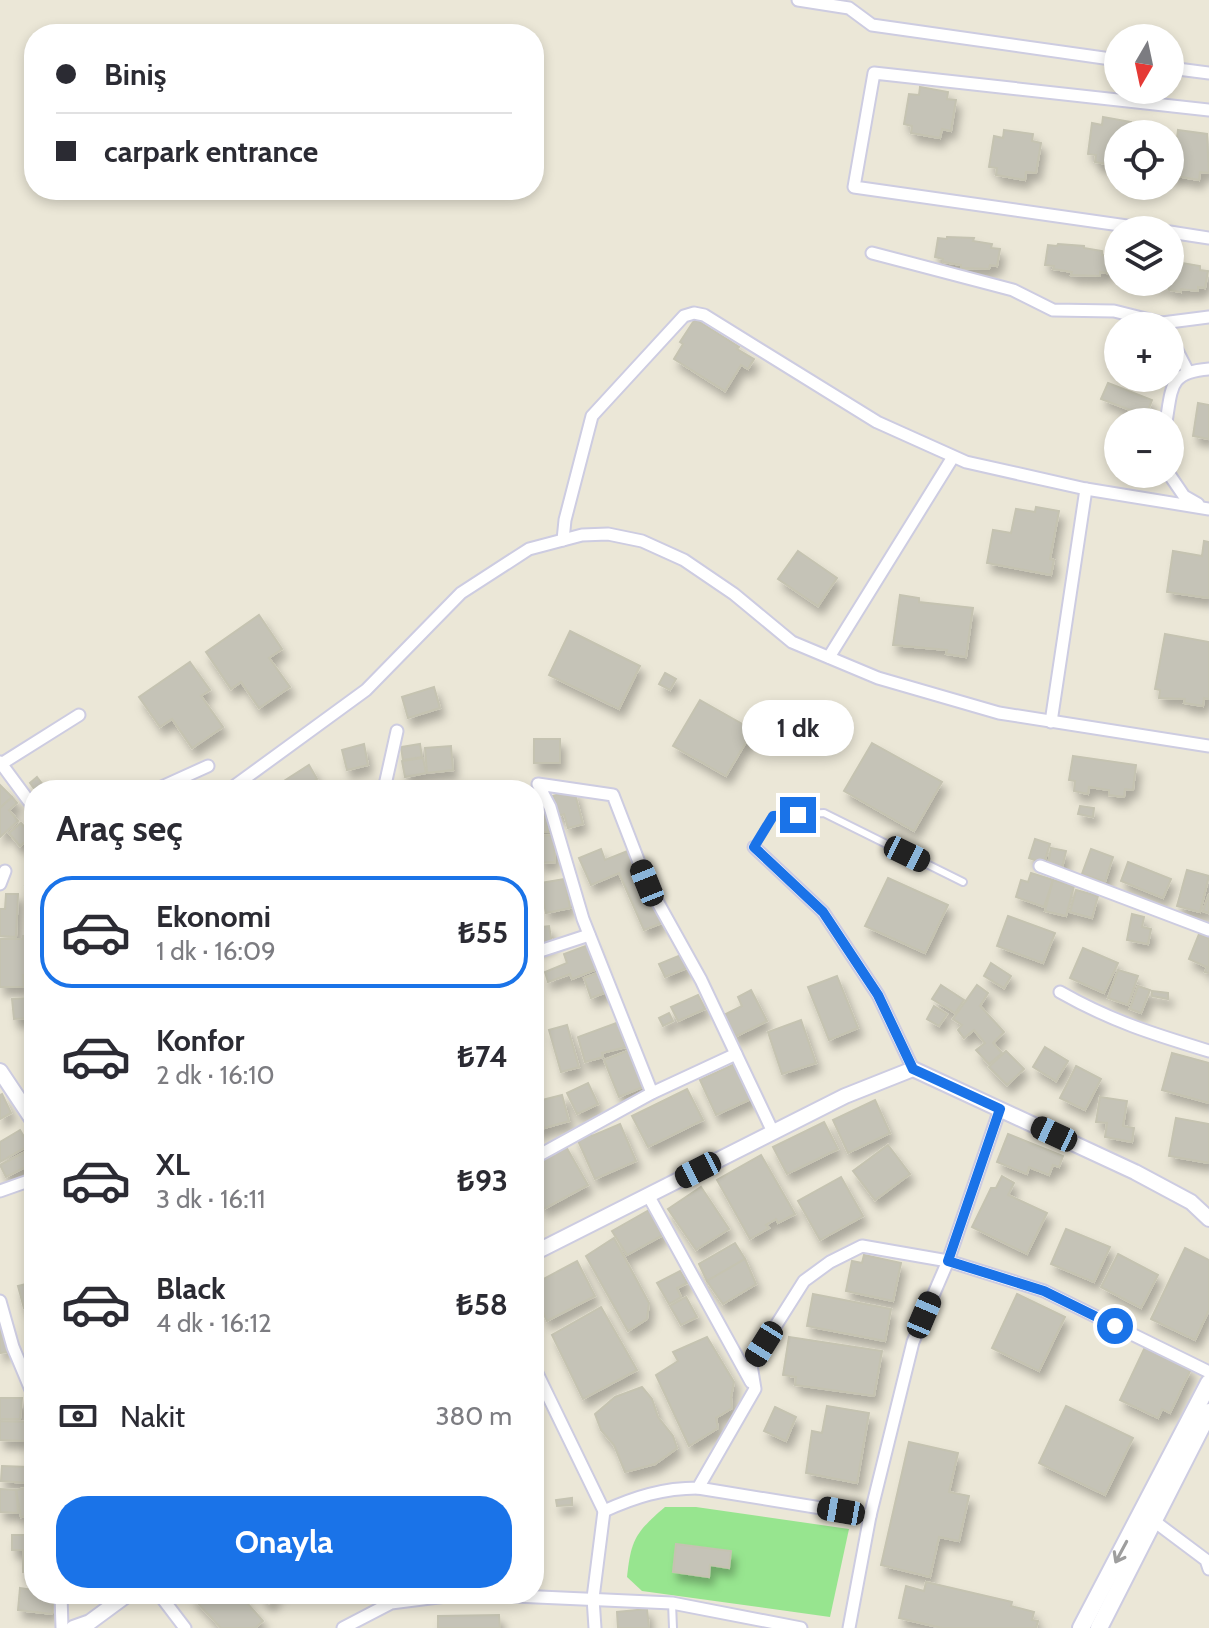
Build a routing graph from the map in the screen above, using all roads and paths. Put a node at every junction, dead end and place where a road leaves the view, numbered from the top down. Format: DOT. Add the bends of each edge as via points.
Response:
graph roads {
  1 [pos="798,0"];
  2 [pos="1104,58"];
  3 [pos="1184,70"];
  4 [pos="1209,73"];
  5 [pos="1209,110"];
  6 [pos="1104,223"];
  7 [pos="1184,234"];
  8 [pos="1209,238"];
  9 [pos="872,253"];
  10 [pos="1118,312"];
  11 [pos="1209,317"];
  12 [pos="1184,321"];
  13 [pos="1184,364"];
  14 [pos="1209,369"];
  15 [pos="1187,370"];
  16 [pos="1168,408"];
  17 [pos="953,457"];
  18 [pos="1179,488"];
  19 [pos="1086,489"];
  20 [pos="1207,508"];
  21 [pos="563,540"];
  22 [pos="829,657"];
  23 [pos="79,715"];
  24 [pos="1051,722"];
  25 [pos="397,731"];
  26 [pos="1209,746"];
  27 [pos="0,763"];
  28 [pos="208,766"];
  29 [pos="177,780"];
  30 [pos="243,780"];
  31 [pos="386,780"];
  32 [pos="544,785"];
  33 [pos="24,795"];
  34 [pos="544,796"];
  35 [pos="754,847"];
  36 [pos="1040,866"];
  37 [pos="5,871"];
  38 [pos="963,882"];
  39 [pos="0,884"];
  40 [pos="1209,930"];
  41 [pos="589,935"];
  42 [pos="544,950"];
  43 [pos="1060,992"];
  44 [pos="1209,1051"];
  45 [pos="736,1054"];
  46 [pos="1,1069"];
  47 [pos="913,1069"];
  48 [pos="652,1093"];
  49 [pos="24,1106"];
  50 [pos="1000,1109"];
  51 [pos="773,1132"];
  52 [pos="544,1152"];
  53 [pos="24,1183"];
  54 [pos="0,1191"];
  55 [pos="648,1195"];
  56 [pos="1191,1202"];
  57 [pos="1209,1202"];
  58 [pos="1209,1219"];
  59 [pos="544,1248"];
  60 [pos="948,1261"];
  61 [pos="0,1301"];
  62 [pos="1209,1372"];
  63 [pos="24,1373"];
  64 [pos="1209,1383"];
  65 [pos="544,1388"];
  66 [pos="755,1389"];
  67 [pos="1209,1412"];
  68 [pos="698,1488"];
  69 [pos="604,1511"];
  70 [pos="870,1516"];
  71 [pos="1154,1521"];
  72 [pos="1208,1563"];
  73 [pos="544,1596"];
  74 [pos="593,1598"];
  75 [pos="672,1603"];
  76 [pos="61,1604"];
  77 [pos="114,1604"];
  78 [pos="167,1604"];
  79 [pos="389,1604"];
  80 [pos="62,1628"];
  81 [pos="73,1628"];
  82 [pos="185,1628"];
  83 [pos="343,1628"];
  84 [pos="595,1628"];
  85 [pos="673,1628"];
  86 [pos="801,1628"];
  87 [pos="849,1628"];
  88 [pos="1081,1628"];
  89 [pos="1099,1628"];
  1 -- 2 [label="street" via="849,8 872,25"];
  3 -- 4 [label="street"];
  5 -- 6 [label="street" via="874,73 854,187"];
  7 -- 8 [label="street"];
  9 -- 10 [label="street" via="1013,290 1053,310"];
  11 -- 12 [label="street"];
  13 -- 15 [label="street"];
  14 -- 15 [label="street"];
  15 -- 16 [label="street" via="1178,378"];
  17 -- 19 [label="street"];
  17 -- 21 [label="street" via="877,422 694,313 684,316 592,416"];
  17 -- 22 [label="street"];
  18 -- 20 [label="street"];
  19 -- 20 [label="street"];
  19 -- 24 [label="street"];
  21 -- 22 [label="street" via="608,534 642,541 684,560 792,642"];
  21 -- 30 [label="street" via="529,549 461,593 366,690"];
  22 -- 24 [label="street" via="878,678 999,713"];
  23 -- 27 [label="street"];
  24 -- 26 [label="street"];
  25 -- 31 [label="street"];
  27 -- 33 [label="street"];
  28 -- 29 [label="street"];
  32 -- 45 [label="street" via="613,795 647,883"];
  34 -- 41 [label="street"];
  35 -- 38 [label="lane" via="773,816 824,813"];
  35 -- 47 [label="street" via="823,912 878,995"];
  36 -- 40 [label="street"];
  37 -- 39 [label="street"];
  41 -- 42 [label="street"];
  41 -- 48 [label="street"];
  43 -- 44 [label="street" via="1100,1014"];
  45 -- 48 [label="street"];
  45 -- 51 [label="street"];
  46 -- 49 [label="street"];
  47 -- 50 [label="street"];
  47 -- 51 [label="street"];
  48 -- 52 [label="street"];
  50 -- 56 [label="street"];
  50 -- 60 [label="street"];
  51 -- 55 [label="street"];
  53 -- 54 [label="street"];
  55 -- 59 [label="street"];
  55 -- 66 [label="street"];
  56 -- 57 [label="street"];
  56 -- 58 [label="street"];
  60 -- 62 [label="street" via="1044,1291"];
  60 -- 66 [label="street" via="862,1246 830,1262 804,1281 751,1365"];
  60 -- 70 [label="street" via="913,1342"];
  61 -- 63 [label="street"];
  64 -- 88 [label="main road, one-way"];
  65 -- 69 [label="street"];
  66 -- 68 [label="street"];
  67 -- 71 [label="main road"];
  68 -- 69 [label="street" via="669,1488"];
  68 -- 70 [label="street"];
  69 -- 74 [label="street"];
  70 -- 87 [label="street"];
  71 -- 72 [label="street"];
  71 -- 89 [label="main road"];
  73 -- 74 [label="street"];
  74 -- 75 [label="street"];
  74 -- 84 [label="street"];
  75 -- 85 [label="lane"];
  75 -- 86 [label="street"];
  76 -- 80 [label="street"];
  77 -- 81 [label="street"];
  78 -- 82 [label="street"];
  79 -- 83 [label="street"];
}
